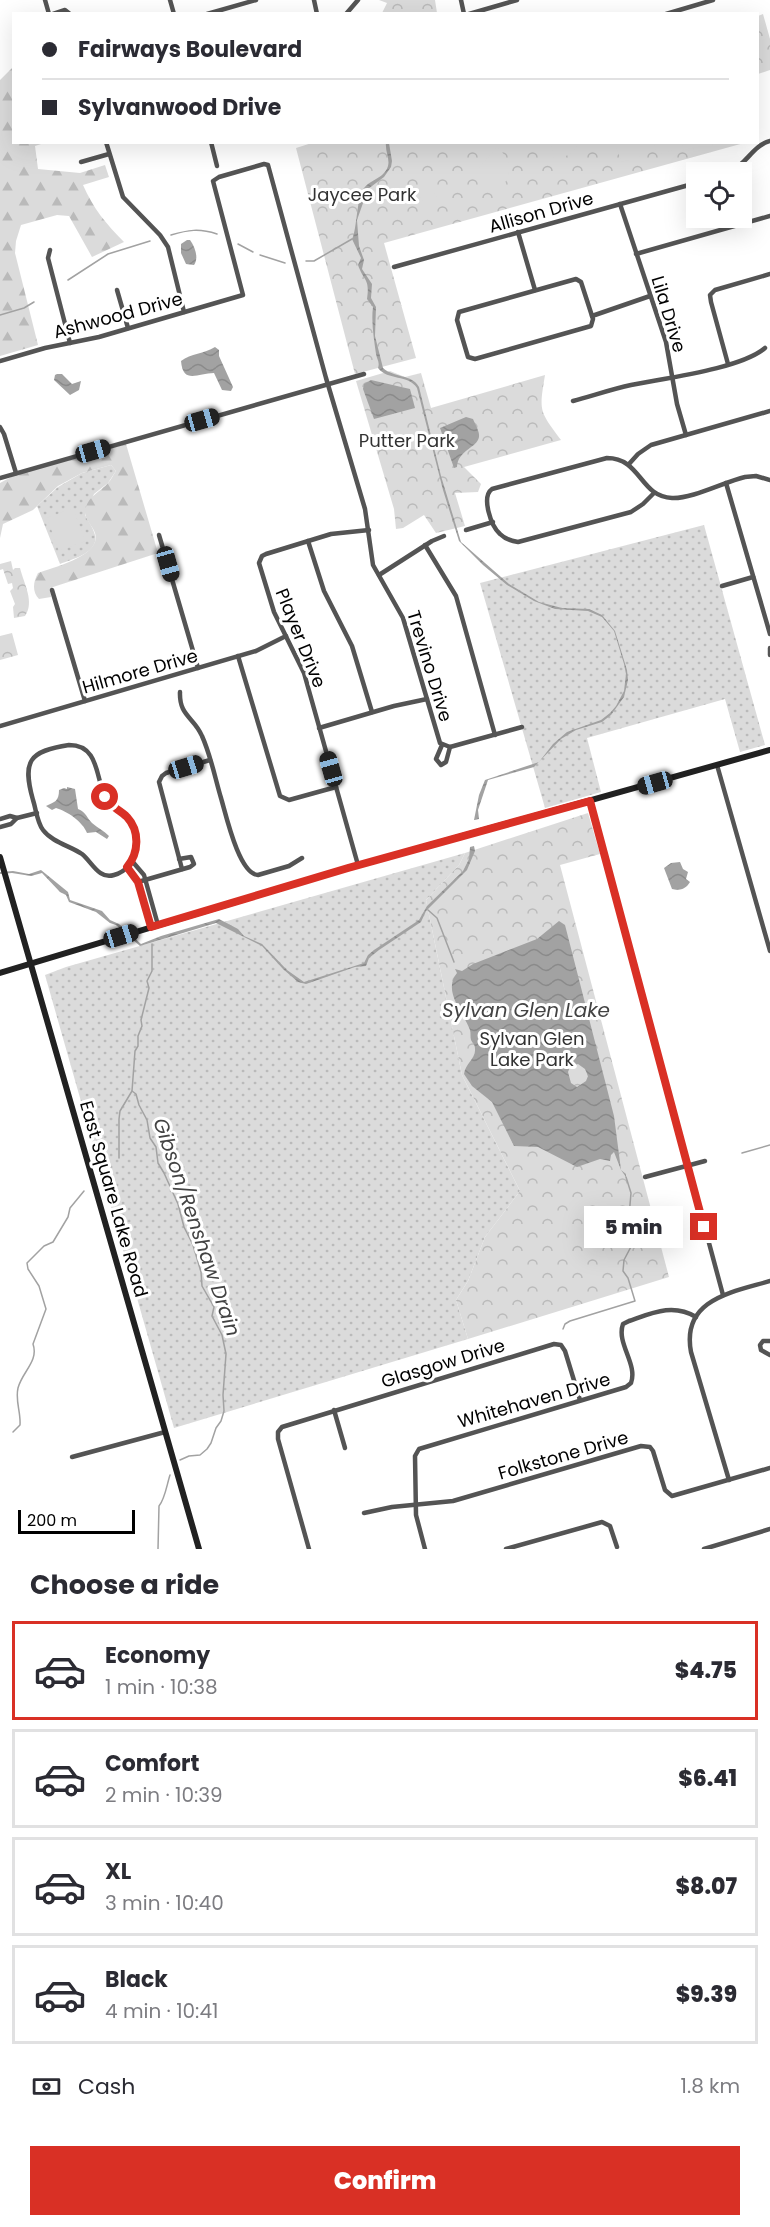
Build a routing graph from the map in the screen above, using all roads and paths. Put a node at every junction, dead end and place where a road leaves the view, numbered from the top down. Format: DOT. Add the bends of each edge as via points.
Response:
graph roads {
  1 [pos="256,0"];
  2 [pos="358,0"];
  3 [pos="517,0"];
  4 [pos="713,0"];
  5 [pos="214,12"];
  6 [pos="348,12"];
  7 [pos="476,12"];
  8 [pos="673,12"];
  9 [pos="770,141"];
  10 [pos="106,144"];
  11 [pos="212,144"];
  12 [pos="109,154"];
  13 [pos="81,162"];
  14 [pos="745,162"];
  15 [pos="268,165"];
  16 [pos="217,166"];
  17 [pos="686,186"];
  18 [pos="620,204"];
  19 [pos="770,216"];
  20 [pos="518,232"];
  21 [pos="50,250"];
  22 [pos="636,254"];
  23 [pos="394,267"];
  24 [pos="770,274"];
  25 [pos="117,290"];
  26 [pos="535,290"];
  27 [pos="651,296"];
  28 [pos="184,312"];
  29 [pos="592,316"];
  30 [pos="128,328"];
  31 [pos="69,343"];
  32 [pos="765,348"];
  33 [pos="0,361"];
  34 [pos="728,364"];
  35 [pos="364,374"];
  36 [pos="673,377"];
  37 [pos="329,384"];
  38 [pos="573,401"];
  39 [pos="770,411"];
  40 [pos="0,427"];
  41 [pos="686,435"];
  42 [pos="629,464"];
  43 [pos="770,472"];
  44 [pos="16,473"];
  45 [pos="0,478"];
  46 [pos="769,479"];
  47 [pos="726,483"];
  48 [pos="654,493"];
  49 [pos="493,522"];
  50 [pos="369,530"];
  51 [pos="466,530"];
  52 [pos="159,535"];
  53 [pos="444,536"];
  54 [pos="308,541"];
  55 [pos="425,545"];
  56 [pos="379,575"];
  57 [pos="753,577"];
  58 [pos="722,586"];
  59 [pos="52,590"];
  60 [pos="770,634"];
  61 [pos="286,636"];
  62 [pos="770,648"];
  63 [pos="770,655"];
  64 [pos="238,656"];
  65 [pos="198,668"];
  66 [pos="180,692"];
  67 [pos="427,699"];
  68 [pos="85,701"];
  69 [pos="372,712"];
  70 [pos="0,726"];
  71 [pos="522,727"];
  72 [pos="319,728"];
  73 [pos="495,735"];
  74 [pos="770,750"];
  75 [pos="210,760"];
  76 [pos="717,765"];
  77 [pos="336,787"];
  78 [pos="590,801"];
  79 [pos="37,813"];
  80 [pos="17,818"];
  81 [pos="0,819"];
  82 [pos="0,827"];
  83 [pos="0,857"];
  84 [pos="302,858"];
  85 [pos="179,859"];
  86 [pos="132,861"];
  87 [pos="358,865"];
  88 [pos="127,867"];
  89 [pos="182,870"];
  90 [pos="145,880"];
  91 [pos="138,882"];
  92 [pos="158,925"];
  93 [pos="151,927"];
  94 [pos="770,951"];
  95 [pos="31,964"];
  96 [pos="0,972"];
  97 [pos="705,1161"];
  98 [pos="688,1166"];
  99 [pos="645,1178"];
  100 [pos="770,1281"];
  101 [pos="723,1295"];
  102 [pos="696,1317"];
  103 [pos="770,1341"];
  104 [pos="770,1355"];
  105 [pos="580,1400"];
  106 [pos="334,1410"];
  107 [pos="165,1432"];
  108 [pos="345,1448"];
  109 [pos="72,1457"];
  110 [pos="770,1468"];
  111 [pos="729,1480"];
  112 [pos="416,1505"];
  113 [pos="364,1513"];
  114 [pos="770,1529"];
  115 [pos="617,1547"];
  116 [pos="199,1549"];
  117 [pos="309,1549"];
  118 [pos="425,1549"];
  119 [pos="506,1549"];
  120 [pos="704,1549"];
  1 -- 5 [label="street"];
  2 -- 6 [label="street"];
  3 -- 7 [label="street"];
  4 -- 8 [label="street"];
  9 -- 14 [label="street" via="757,146"];
  10 -- 12 [label="street"];
  11 -- 16 [label="street"];
  12 -- 13 [label="street"];
  12 -- 28 [label="street" via="123,197 168,247"];
  15 -- 28 [label="street, Ashwood Drive" via="213,181 243,295"];
  15 -- 37 [label="street, Trevino Drive"];
  17 -- 18 [label="street, Allison Drive"];
  18 -- 20 [label="street, Allison Drive"];
  18 -- 22 [label="street, Lila Drive"];
  19 -- 22 [label="street"];
  20 -- 23 [label="street, Allison Drive"];
  20 -- 26 [label="street"];
  21 -- 31 [label="street" via="48,258"];
  22 -- 27 [label="street, Lila Drive"];
  24 -- 34 [label="street" via="715,290 711,295"];
  25 -- 30 [label="street"];
  26 -- 29 [label="street" via="578,279"];
  26 -- 29 [label="street" via="457,315 470,359 592,324"];
  27 -- 29 [label="street"];
  27 -- 36 [label="street, Lila Drive"];
  28 -- 30 [label="street, Ashwood Drive"];
  30 -- 31 [label="street, Ashwood Drive"];
  31 -- 33 [label="street, Ashwood Drive"];
  32 -- 34 [label="street"];
  34 -- 36 [label="street"];
  35 -- 37 [label="street"];
  36 -- 38 [label="street"];
  36 -- 41 [label="street, Lila Drive"];
  37 -- 44 [label="street"];
  37 -- 50 [label="street, Trevino Drive"];
  39 -- 41 [label="street"];
  40 -- 44 [label="street"];
  41 -- 42 [label="street" via="648,447"];
  42 -- 48 [label="street"];
  42 -- 49 [label="street" via="613,458 601,459 492,489 487,498"];
  43 -- 46 [label="street"];
  44 -- 45 [label="street"];
  46 -- 47 [label="street" via="750,476"];
  47 -- 48 [label="street" via="677,498"];
  47 -- 57 [label="street"];
  48 -- 49 [label="street" via="631,512 524,542 504,538"];
  49 -- 51 [label="street"];
  50 -- 54 [label="street"];
  50 -- 56 [label="street, Trevino Drive" via="372,559"];
  52 -- 65 [label="street"];
  53 -- 55 [label="street"];
  54 -- 61 [label="street, Player Drive" via="260,559 272,607"];
  54 -- 69 [label="street" via="324,591 352,646"];
  55 -- 56 [label="street"];
  55 -- 73 [label="street" via="456,597"];
  56 -- 67 [label="street, Trevino Drive" via="401,613"];
  57 -- 58 [label="street"];
  57 -- 60 [label="street"];
  59 -- 68 [label="street"];
  61 -- 64 [label="street, Hilmore Drive"];
  61 -- 72 [label="street, Player Drive" via="301,665"];
  62 -- 63 [label="street"];
  64 -- 65 [label="street, Hilmore Drive"];
  64 -- 77 [label="street" via="280,796 290,800"];
  65 -- 68 [label="street, Hilmore Drive"];
  66 -- 75 [label="street" via="181,706 200,731"];
  67 -- 69 [label="street"];
  67 -- 73 [label="street, Trevino Drive" via="446,746"];
  68 -- 70 [label="street, Hilmore Drive"];
  69 -- 72 [label="street"];
  71 -- 73 [label="street"];
  72 -- 77 [label="street, Player Drive"];
  74 -- 76 [label="main road"];
  75 -- 84 [label="street" via="237,848 250,873 258,875"];
  75 -- 85 [label="street" via="160,778"];
  76 -- 78 [label="main road"];
  76 -- 94 [label="street"];
  77 -- 87 [label="street, Player Drive"];
  78 -- 87 [label="main road"];
  78 -- 98 [label="street"];
  79 -- 80 [label="street"];
  79 -- 86 [label="street" via="27,778 31,762 45,751 80,746 93,758 107,801 131,823 137,844"];
  79 -- 88 [label="street" via="45,832 80,853 101,874 111,876"];
  80 -- 81 [label="street"];
  80 -- 82 [label="street"];
  83 -- 95 [label="main road, East Square Lake Road"];
  85 -- 89 [label="street"];
  85 -- 89 [label="street" via="191,857 194,864"];
  86 -- 88 [label="street"];
  86 -- 90 [label="street"];
  87 -- 92 [label="main road"];
  88 -- 91 [label="street"];
  89 -- 90 [label="street"];
  90 -- 91 [label="street"];
  90 -- 92 [label="street"];
  91 -- 93 [label="street"];
  92 -- 93 [label="main road"];
  93 -- 95 [label="main road"];
  95 -- 96 [label="main road"];
  95 -- 107 [label="main road, East Square Lake Road"];
  97 -- 98 [label="street"];
  98 -- 99 [label="street"];
  98 -- 101 [label="street"];
  100 -- 101 [label="street"];
  101 -- 102 [label="street" via="708,1303"];
  102 -- 105 [label="street, Whitehaven Drive" via="670,1309 625,1323 621,1331 633,1376 631,1383"];
  102 -- 111 [label="street" via="691,1330 691,1352"];
  103 -- 104 [label="street" via="760,1345"];
  105 -- 106 [label="street, Glasgow Drive" via="564,1349 554,1344"];
  105 -- 112 [label="street, Whitehaven Drive" via="424,1446 416,1453"];
  106 -- 108 [label="street"];
  106 -- 117 [label="street, Glasgow Drive" via="279,1430 278,1439"];
  107 -- 109 [label="street"];
  107 -- 116 [label="main road, East Square Lake Road"];
  110 -- 111 [label="street, Folkstone Drive"];
  111 -- 112 [label="street, Folkstone Drive" via="670,1496 653,1451 641,1446 453,1501"];
  112 -- 113 [label="street, Folkstone Drive"];
  112 -- 118 [label="street"];
  114 -- 120 [label="street"];
  115 -- 119 [label="street" via="610,1526 602,1522"];
}
